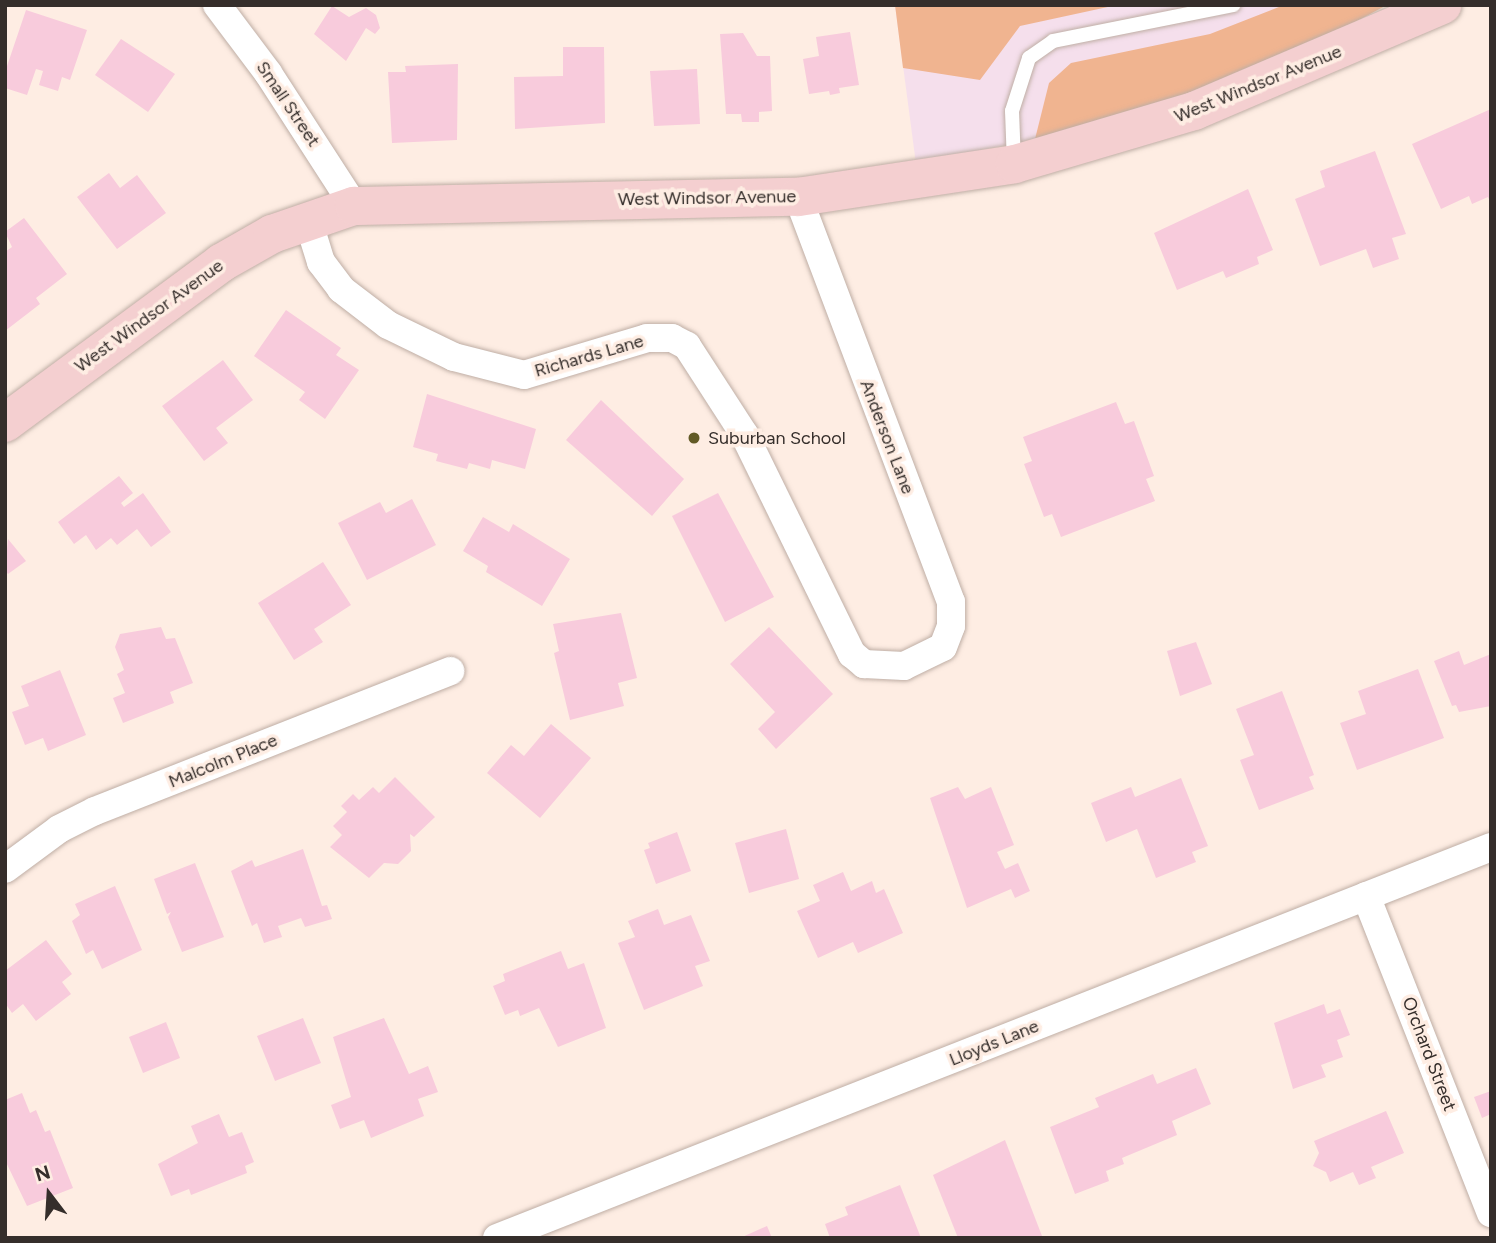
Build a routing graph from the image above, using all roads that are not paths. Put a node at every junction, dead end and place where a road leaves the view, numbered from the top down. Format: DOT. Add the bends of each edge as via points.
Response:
graph roads {
  1 [pos="217,5"];
  2 [pos="1233,5"];
  3 [pos="1441,5"];
  4 [pos="1014,164"];
  5 [pos="798,197"];
  6 [pos="354,206"];
  7 [pos="308,220"];
  8 [pos="5,423"];
  9 [pos="914,663"];
  10 [pos="450,671"];
  11 [pos="1491,847"];
  12 [pos="5,869"];
  13 [pos="1366,896"];
  14 [pos="1491,1213"];
  15 [pos="497,1238"];
  1 -- 6 [label="street, Small Street" via="268,73"];
  2 -- 4 [label="lane" via="1052,41 1030,58 1012,111"];
  3 -- 4 [label="street, West Windsor Avenue" via="1194,111"];
  4 -- 5 [label="street, West Windsor Avenue"];
  5 -- 6 [label="street, West Windsor Avenue"];
  5 -- 9 [label="street, Anderson Lane" via="951,602 951,626 943,647"];
  6 -- 7 [label="street, West Windsor Avenue"];
  7 -- 8 [label="street, West Windsor Avenue" via="221,262"];
  7 -- 9 [label="street, Richards Lane" via="321,262 341,289 388,325 454,357 524,374 647,338 672,338 687,346 744,434 852,654 864,664"];
  10 -- 12 [label="street, Malcolm Place" via="95,811 59,829"];
  11 -- 13 [label="street, Lloyds Lane"];
  13 -- 14 [label="street, Orchard Street"];
  13 -- 15 [label="street, Lloyds Lane"];
}
